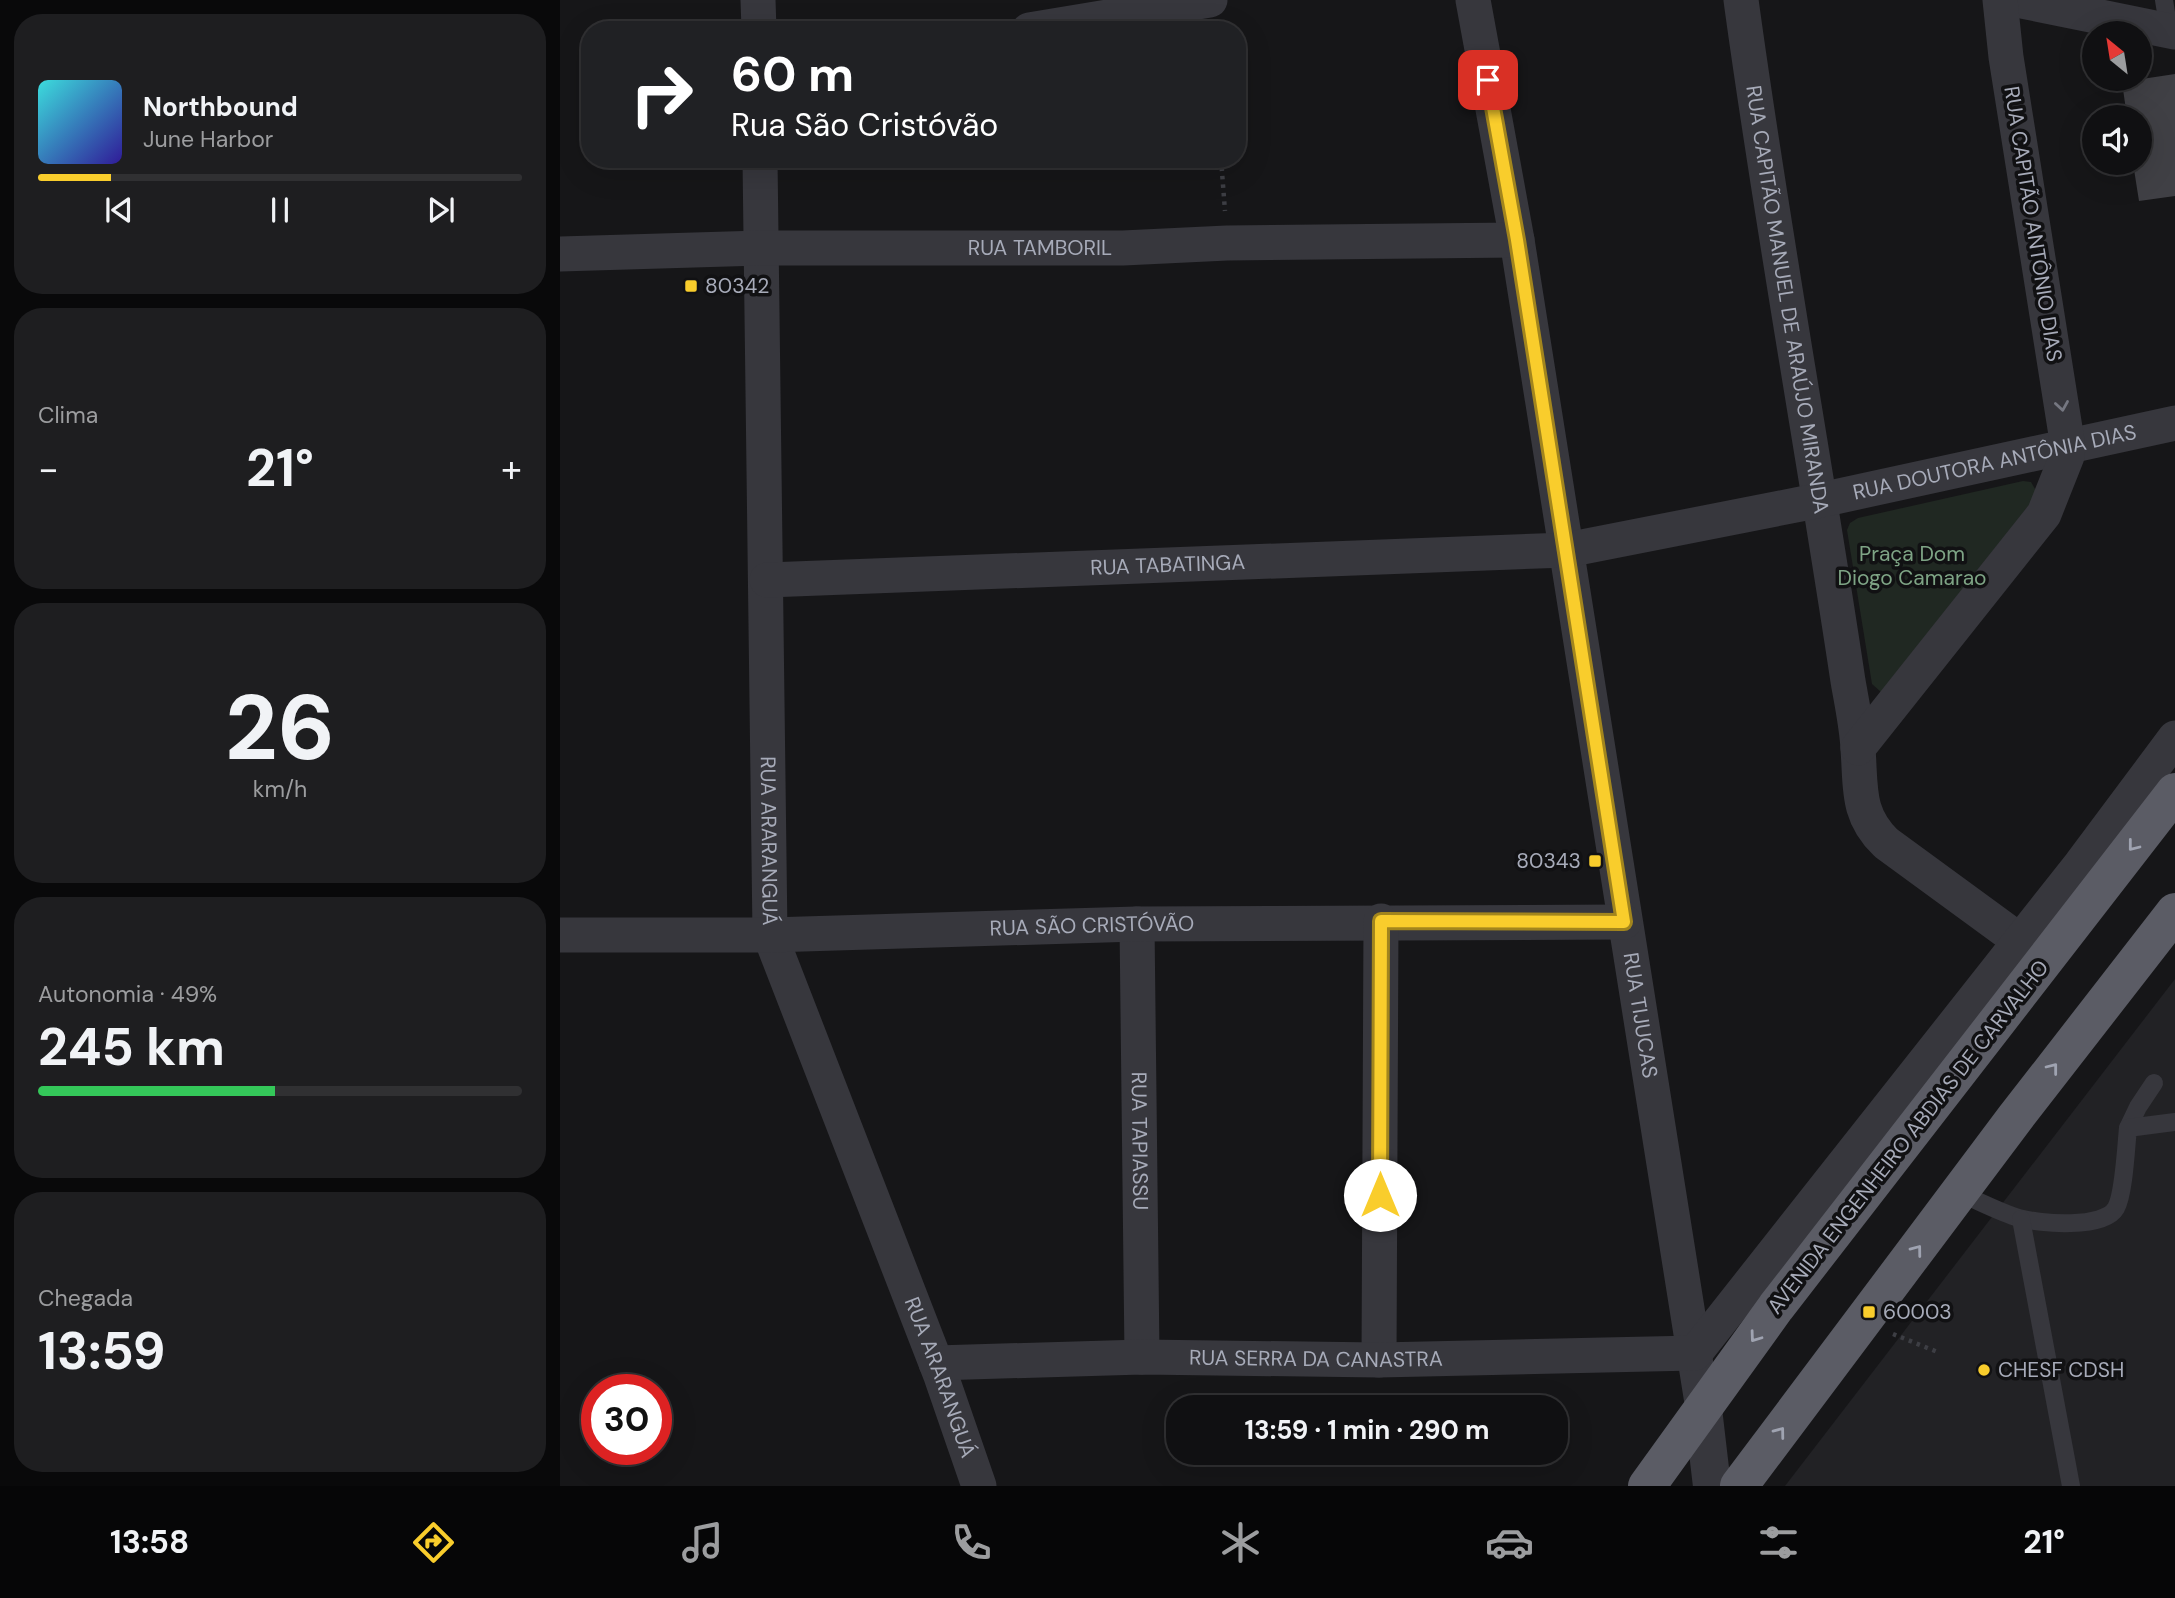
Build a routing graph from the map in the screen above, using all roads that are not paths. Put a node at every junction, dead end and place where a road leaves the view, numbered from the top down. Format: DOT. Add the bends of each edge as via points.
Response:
graph roads {
  1 [pos="758,0"];
  2 [pos="1210,0"];
  3 [pos="1473,0"];
  4 [pos="1741,0"];
  5 [pos="2000,0"];
  6 [pos="2017,0"];
  7 [pos="759,21"];
  8 [pos="1083,21"];
  9 [pos="2170,21"];
  10 [pos="760,168"];
  11 [pos="1517,240"];
  12 [pos="761,248"];
  13 [pos="560,254"];
  14 [pos="2175,423"];
  15 [pos="2068,447"];
  16 [pos="1821,500"];
  17 [pos="1567,550"];
  18 [pos="767,580"];
  19 [pos="2175,738"];
  20 [pos="1858,748"];
  21 [pos="2175,792"];
  22 [pos="2175,912"];
  23 [pos="1381,921"];
  24 [pos="1624,922"];
  25 [pos="1137,924"];
  26 [pos="560,935"];
  27 [pos="770,935"];
  28 [pos="2020,941"];
  29 [pos="2154,1083"];
  30 [pos="2175,1122"];
  31 [pos="2128,1128"];
  32 [pos="1959,1193"];
  33 [pos="2021,1219"];
  34 [pos="1695,1353"];
  35 [pos="1142,1357"];
  36 [pos="1379,1360"];
  37 [pos="936,1363"];
  38 [pos="1703,1409"];
  39 [pos="1659,1482"];
  40 [pos="979,1486"];
  41 [pos="1713,1486"];
  42 [pos="1739,1486"];
  43 [pos="2071,1486"];
  1 -- 7 [label="street"];
  2 -- 8 [label="street"];
  3 -- 11 [label="street, RUA TIJUCAS"];
  4 -- 16 [label="street, RUA CAPITÃO MANUEL DE ARAÚJO MIRANDA"];
  5 -- 15 [label="street, RUA CAPITÃO ANTÔNIO DIAS, one-way"];
  6 -- 9 [label="street"];
  10 -- 12 [label="street, RUA ARARANGUÁ"];
  11 -- 12 [label="street, RUA TAMBORIL" via="1123,248"];
  11 -- 17 [label="street, RUA TIJUCAS"];
  12 -- 13 [label="street, RUA TAMBORIL"];
  12 -- 18 [label="street, RUA ARARANGUÁ"];
  14 -- 15 [label="street, RUA DOUTORA ANTÔNIA DIAS"];
  15 -- 16 [label="street, RUA DOUTORA ANTÔNIA DIAS"];
  15 -- 20 [label="street" via="2044,514"];
  16 -- 17 [label="street, RUA DOUTORA ANTÔNIA DIAS"];
  16 -- 20 [label="street, RUA CAPITÃO MANUEL DE ARAÚJO MIRANDA"];
  17 -- 18 [label="street, RUA TABATINGA"];
  17 -- 24 [label="street, RUA TIJUCAS"];
  18 -- 27 [label="street, RUA ARARANGUÁ"];
  19 -- 28 [label="street"];
  20 -- 28 [label="street, RUA CAPITÃO MANUEL DE ARAÚJO MIRANDA" via="1859,792 1876,834"];
  21 -- 38 [label="highway, AVENIDA ENGENHEIRO ABDIAS DE CARVALHO, one-way" via="1776,1307"];
  32 -- 22 [label="highway, one-way"];
  23 -- 24 [label="street, RUA SÃO CRISTÓVÃO"];
  23 -- 25 [label="street, RUA SÃO CRISTÓVÃO"];
  23 -- 36 [label="street"];
  24 -- 34 [label="street, RUA TIJUCAS"];
  25 -- 27 [label="street, RUA SÃO CRISTÓVÃO"];
  25 -- 35 [label="street, RUA TAPIASSU"];
  26 -- 27 [label="street, RUA SÃO CRISTÓVÃO"];
  27 -- 37 [label="street, RUA ARARANGUÁ"];
  28 -- 34 [label="street"];
  29 -- 31 [label="lane"];
  30 -- 31 [label="lane"];
  31 -- 33 [label="lane" via="2119,1203 2112,1214 2079,1223"];
  32 -- 33 [label="lane"];
  42 -- 32 [label="highway, one-way"];
  33 -- 43 [label="lane"];
  34 -- 36 [label="street, RUA SERRA DA CANASTRA"];
  34 -- 38 [label="street, RUA TIJUCAS"];
  35 -- 36 [label="street, RUA SERRA DA CANASTRA"];
  35 -- 37 [label="street, RUA SERRA DA CANASTRA"];
  37 -- 40 [label="street, RUA ARARANGUÁ"];
  38 -- 39 [label="highway, AVENIDA ENGENHEIRO ABDIAS DE CARVALHO"];
  38 -- 41 [label="street"];
}
